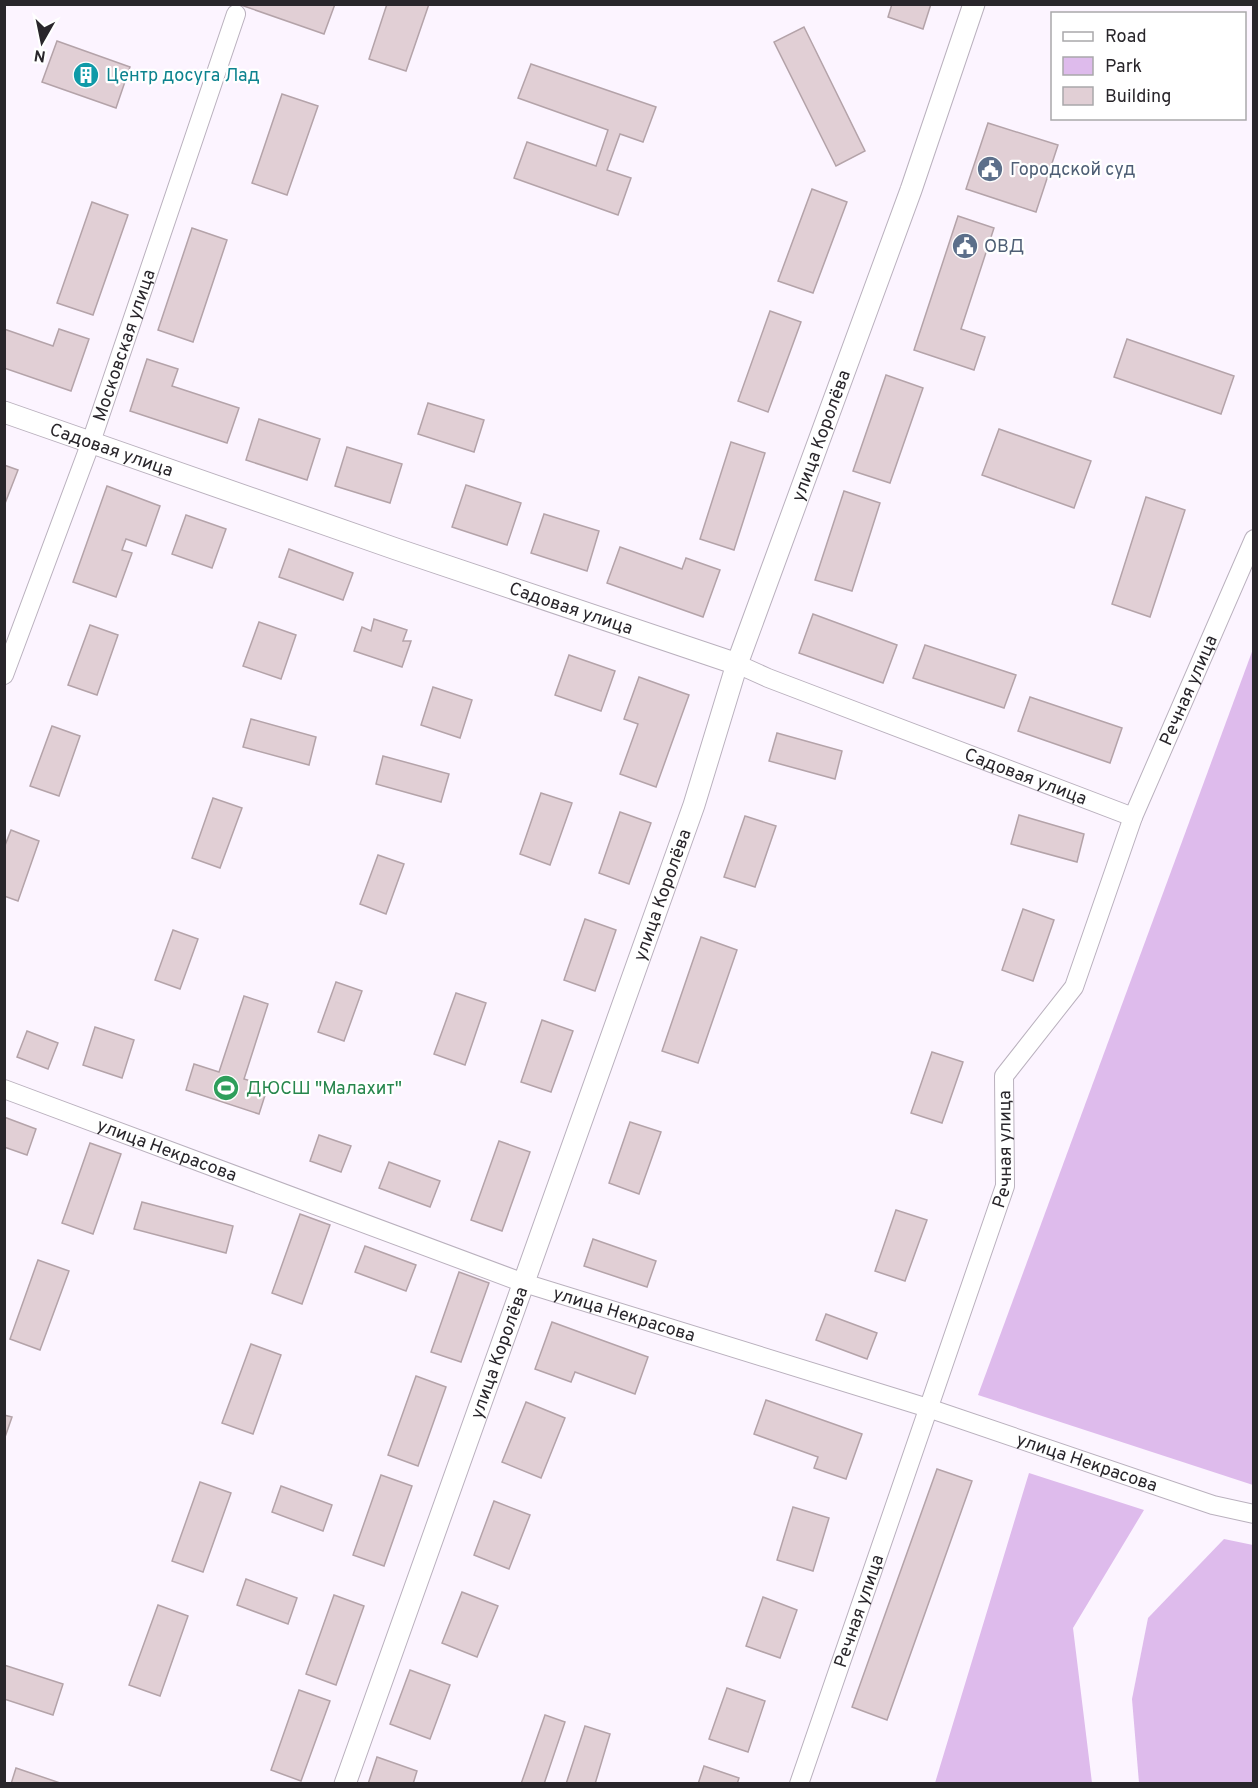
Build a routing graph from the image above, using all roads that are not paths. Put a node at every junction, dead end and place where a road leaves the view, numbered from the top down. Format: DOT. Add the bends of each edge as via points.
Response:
graph roads {
  1 [pos="974,4"];
  2 [pos="236,15"];
  3 [pos="4,412"];
  4 [pos="91,442"];
  5 [pos="1254,539"];
  6 [pos="737,664"];
  7 [pos="4,675"];
  8 [pos="1133,817"];
  9 [pos="4,1089"];
  10 [pos="524,1283"];
  11 [pos="928,1408"];
  12 [pos="1254,1514"];
  13 [pos="345,1784"];
  14 [pos="799,1784"];
  1 -- 6 [label="street, улица Королёва" via="911,190"];
  2 -- 4 [label="street, Московская улица"];
  3 -- 4 [label="street, Садовая улица"];
  4 -- 6 [label="street, Садовая улица"];
  4 -- 7 [label="street, Московская улица"];
  5 -- 8 [label="street, Речная улица"];
  6 -- 8 [label="street, Садовая улица"];
  6 -- 10 [label="street, улица Королёва" via="694,805"];
  8 -- 11 [label="street, Речная улица" via="1074,987 1005,1076 1005,1186"];
  9 -- 10 [label="street, улица Некрасова"];
  10 -- 11 [label="street, улица Некрасова"];
  10 -- 13 [label="street, улица Королёва"];
  11 -- 12 [label="street, улица Некрасова" via="1213,1505"];
  11 -- 14 [label="street, Речная улица"];
}
